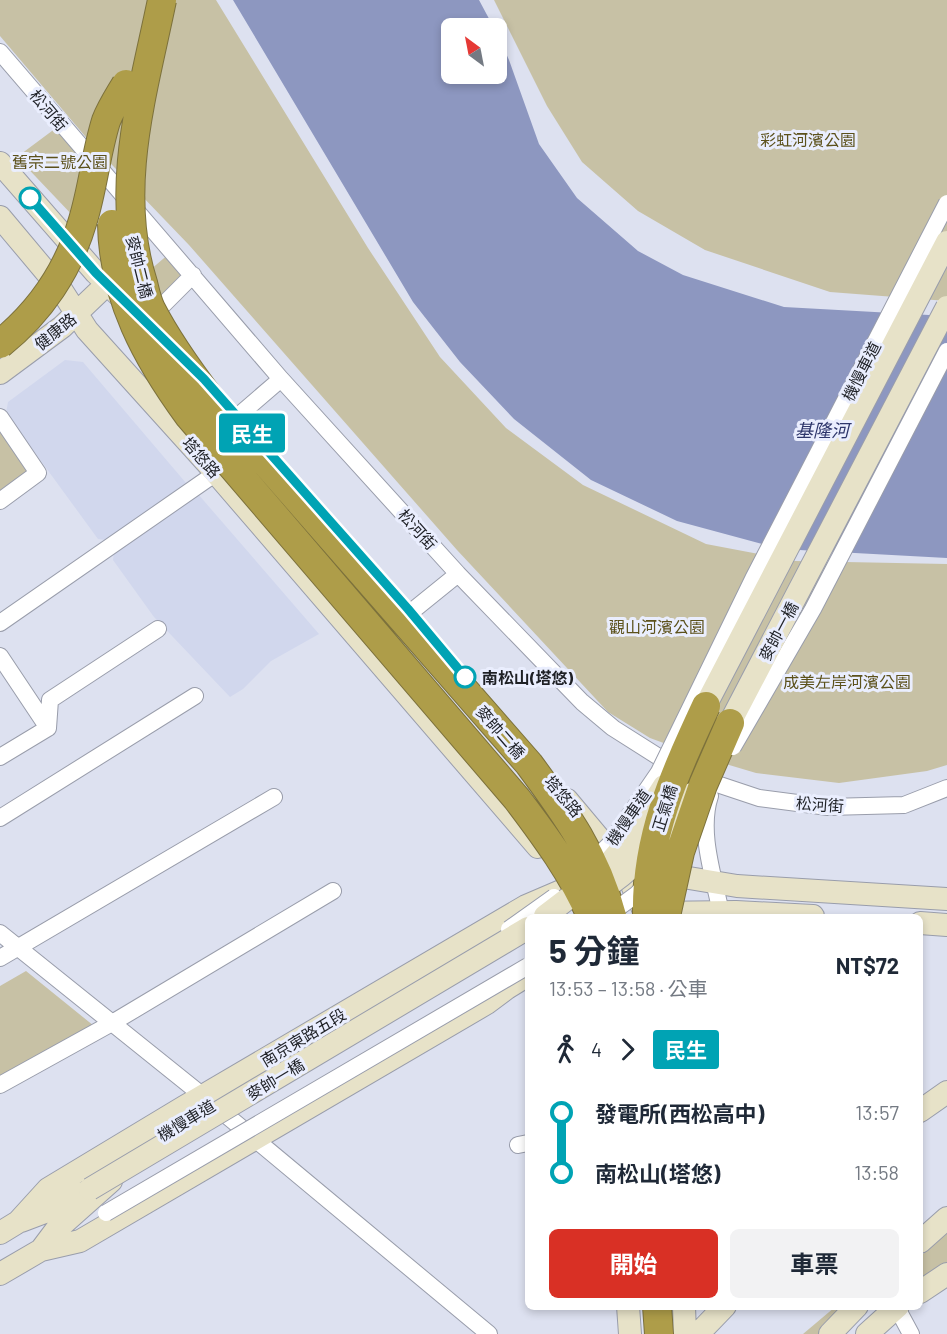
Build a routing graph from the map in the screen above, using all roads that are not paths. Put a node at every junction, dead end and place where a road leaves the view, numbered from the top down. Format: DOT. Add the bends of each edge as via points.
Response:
graph roads {
  1 [pos="143,0"];
  2 [pos="162,0"];
  3 [pos="0,52"];
  4 [pos="126,84"];
  5 [pos="0,163"];
  6 [pos="947,203"];
  7 [pos="0,217"];
  8 [pos="947,241"];
  9 [pos="193,275"];
  10 [pos="101,279"];
  11 [pos="62,291"];
  12 [pos="947,308"];
  13 [pos="76,314"];
  14 [pos="148,314"];
  15 [pos="0,331"];
  16 [pos="947,351"];
  17 [pos="3,358"];
  18 [pos="281,379"];
  19 [pos="238,416"];
  20 [pos="0,417"];
  21 [pos="216,472"];
  22 [pos="0,501"];
  23 [pos="459,574"];
  24 [pos="411,612"];
  25 [pos="0,623"];
  26 [pos="158,629"];
  27 [pos="0,656"];
  28 [pos="195,696"];
  29 [pos="706,706"];
  30 [pos="730,723"];
  31 [pos="48,728"];
  32 [pos="0,757"];
  33 [pos="714,784"];
  34 [pos="947,788"];
  35 [pos="274,797"];
  36 [pos="0,818"];
  37 [pos="624,868"];
  38 [pos="715,882"];
  39 [pos="573,884"];
  40 [pos="333,891"];
  41 [pos="947,899"];
  42 [pos="721,913"];
  43 [pos="531,914"];
  44 [pos="548,914"];
  45 [pos="564,914"];
  46 [pos="585,914"];
  47 [pos="590,914"];
  48 [pos="610,914"];
  49 [pos="612,914"];
  50 [pos="646,914"];
  51 [pos="647,914"];
  52 [pos="648,914"];
  53 [pos="696,914"];
  54 [pos="752,914"];
  55 [pos="525,918"];
  56 [pos="923,924"];
  57 [pos="947,925"];
  58 [pos="525,930"];
  59 [pos="0,933"];
  60 [pos="525,938"];
  61 [pos="18,947"];
  62 [pos="0,958"];
  63 [pos="525,968"];
  64 [pos="525,977"];
  65 [pos="112,1023"];
  66 [pos="0,1085"];
  67 [pos="947,1092"];
  68 [pos="203,1096"];
  69 [pos="923,1109"];
  70 [pos="255,1140"];
  71 [pos="88,1184"];
  72 [pos="106,1214"];
  73 [pos="947,1218"];
  74 [pos="6,1226"];
  75 [pos="923,1239"];
  76 [pos="41,1250"];
  77 [pos="0,1274"];
  78 [pos="947,1274"];
  79 [pos="923,1290"];
  80 [pos="628,1310"];
  81 [pos="658,1310"];
  82 [pos="684,1310"];
  83 [pos="721,1310"];
  84 [pos="853,1310"];
  85 [pos="895,1310"];
  86 [pos="899,1310"];
  87 [pos="489,1334"];
  88 [pos="630,1334"];
  89 [pos="659,1334"];
  90 [pos="685,1334"];
  91 [pos="698,1334"];
  92 [pos="830,1334"];
  93 [pos="867,1334"];
  94 [pos="911,1334"];
  1 -- 4 [label="highway, 麥帥二橋"];
  2 -- 14 [label="highway, 麥帥二橋, bridge" via="134,137 129,189 130,224"];
  3 -- 9 [label="street, 松河街"];
  4 -- 17 [label="highway, bridge" via="107,119 83,220 65,266 45,299 17,331"];
  4 -- 47 [label="highway, 麥帥二橋, bridge" via="111,171 112,232 117,274 141,343 189,416 518,799 550,843"];
  5 -- 10 [label="main road, 塔悠路"];
  6 -- 43 [label="street, 機慢車道, bridge" via="753,579 659,772 609,845 558,894"];
  7 -- 11 [label="main road, 塔悠路"];
  8 -- 29 [label="highway, 麥帥一橋, bridge"];
  8 -- 44 [label="main road, 麥帥一橋, bridge" via="659,794 630,839 600,874"];
  9 -- 14 [label="street"];
  9 -- 18 [label="street, 松河街"];
  10 -- 11 [label="main road, 健康路"];
  10 -- 13 [label="main road, 健康路"];
  10 -- 14 [label="main road, 塔悠路"];
  11 -- 13 [label="main road, 塔悠路"];
  11 -- 15 [label="main road, 健康路"];
  12 -- 30 [label="highway, 麥帥一橋, bridge"];
  12 -- 45 [label="main road, 麥帥一橋, bridge" via="675,822 608,887"];
  13 -- 17 [label="main road, 健康路"];
  13 -- 21 [label="main road, 塔悠路"];
  14 -- 19 [label="main road, 塔悠路"];
  14 -- 37 [label="highway, bridge" via="160,349 186,388 568,833"];
  14 -- 49 [label="highway, 麥帥二橋, bridge" via="211,400 529,764 589,853"];
  16 -- 48 [label="street, bridge" via="813,609 676,850 637,894"];
  18 -- 19 [label="street"];
  18 -- 23 [label="street, 松河街"];
  19 -- 24 [label="main road, 塔悠路"];
  20 -- 22 [label="street" via="38,473"];
  21 -- 25 [label="street"];
  21 -- 39 [label="main road, 塔悠路"];
  23 -- 24 [label="street"];
  23 -- 33 [label="street, 松河街" via="582,702 613,728 684,773"];
  24 -- 37 [label="main road, 塔悠路"];
  26 -- 31 [label="street" via="50,700"];
  27 -- 31 [label="street"];
  28 -- 36 [label="street"];
  29 -- 51 [label="highway, 正氣橋, bridge" via="664,803 649,865"];
  30 -- 52 [label="highway, 正氣橋, bridge" via="702,785 680,852"];
  31 -- 32 [label="street"];
  33 -- 34 [label="street, 松河街" via="759,798 828,807 904,805"];
  33 -- 38 [label="street" via="707,805 707,839"];
  35 -- 61 [label="street"];
  37 -- 38 [label="main road"];
  37 -- 39 [label="main road, 南京東路五段"];
  37 -- 50 [label="main road, 塔悠路"];
  38 -- 41 [label="main road"];
  38 -- 42 [label="street"];
  39 -- 46 [label="main road"];
  39 -- 68 [label="main road, 南京東路五段" via="526,906"];
  40 -- 65 [label="street"];
  42 -- 53 [label="main road"];
  42 -- 54 [label="main road"];
  55 -- 71 [label="street, 機慢車道, bridge"];
  56 -- 57 [label="main road"];
  58 -- 71 [label="main road, 麥帥一橋, bridge"];
  59 -- 61 [label="street"];
  60 -- 76 [label="main road, 麥帥一橋, bridge" via="111,1181 56,1230"];
  61 -- 62 [label="street"];
  61 -- 65 [label="street"];
  63 -- 72 [label="street, bridge"];
  64 -- 70 [label="main road" via="487,1004"];
  65 -- 66 [label="street"];
  65 -- 68 [label="street"];
  67 -- 69 [label="main road"];
  68 -- 70 [label="street"];
  68 -- 74 [label="main road, 南京東路五段" via="48,1190"];
  70 -- 76 [label="main road" via="80,1241"];
  70 -- 87 [label="street"];
  71 -- 74 [label="main road, 麥帥一橋" via="58,1208"];
  73 -- 75 [label="main road"];
  76 -- 77 [label="main road"];
  78 -- 79 [label="main road"];
  80 -- 88 [label="main road"];
  81 -- 89 [label="highway"];
  82 -- 90 [label="main road"];
  83 -- 91 [label="main road"];
  84 -- 92 [label="main road"];
  85 -- 93 [label="main road"];
  86 -- 94 [label="street"];
}
